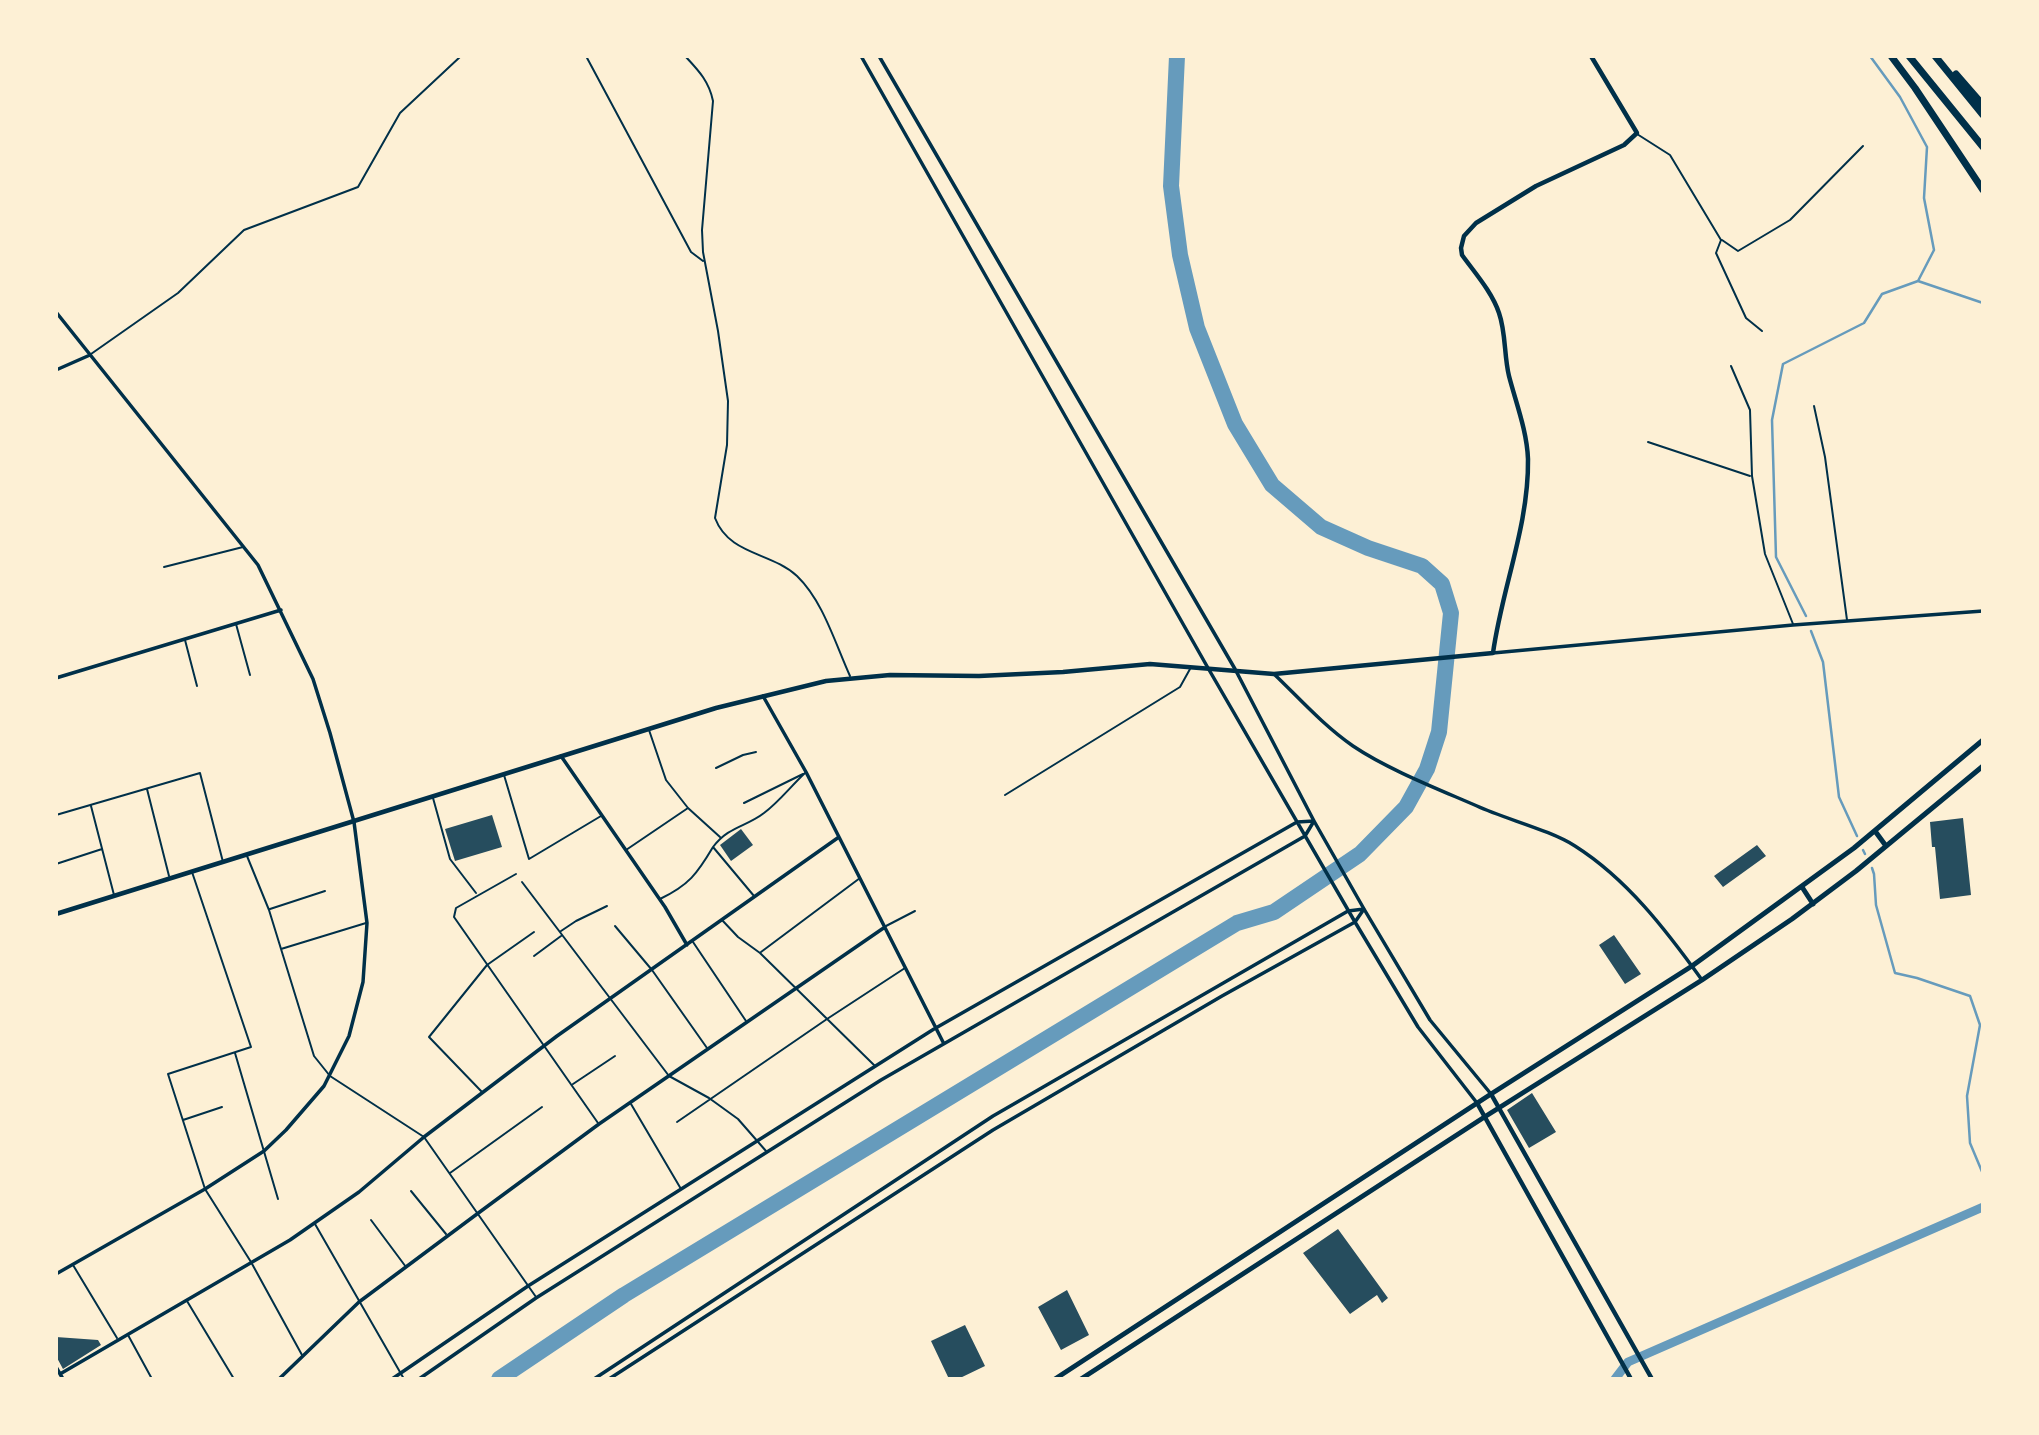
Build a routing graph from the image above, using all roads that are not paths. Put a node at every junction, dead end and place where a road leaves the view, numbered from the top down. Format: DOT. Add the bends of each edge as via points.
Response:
graph roads {
  1 [pos="461,56"];
  2 [pos="586,56"];
  3 [pos="685,56"];
  4 [pos="861,56"];
  5 [pos="879,56"];
  6 [pos="1591,56"];
  7 [pos="1891,56"];
  8 [pos="1909,56"];
  9 [pos="1938,56"];
  10 [pos="1983,105"];
  11 [pos="1983,115"];
  12 [pos="1637,134"];
  13 [pos="1863,146"];
  14 [pos="1983,148"];
  15 [pos="1983,190"];
  16 [pos="1721,240"];
  17 [pos="705,262"];
  18 [pos="56,312"];
  19 [pos="1762,331"];
  20 [pos="90,355"];
  21 [pos="1731,366"];
  22 [pos="56,370"];
  23 [pos="1814,406"];
  24 [pos="1648,442"];
  25 [pos="1752,477"];
  26 [pos="244,547"];
  27 [pos="164,566"];
  28 [pos="281,610"];
  29 [pos="1983,611"];
  30 [pos="1847,621"];
  31 [pos="236,624"];
  32 [pos="1793,625"];
  33 [pos="185,639"];
  34 [pos="1493,653"];
  35 [pos="1191,667"];
  36 [pos="1208,668"];
  37 [pos="1235,669"];
  38 [pos="1274,674"];
  39 [pos="250,675"];
  40 [pos="56,678"];
  41 [pos="851,678"];
  42 [pos="197,686"];
  43 [pos="764,696"];
  44 [pos="648,729"];
  45 [pos="1983,740"];
  46 [pos="756,752"];
  47 [pos="561,756"];
  48 [pos="1983,765"];
  49 [pos="716,768"];
  50 [pos="806,772"];
  51 [pos="503,774"];
  52 [pos="147,789"];
  53 [pos="1005,795"];
  54 [pos="433,797"];
  55 [pos="744,803"];
  56 [pos="91,805"];
  57 [pos="688,807"];
  58 [pos="56,815"];
  59 [pos="601,816"];
  60 [pos="1314,821"];
  61 [pos="354,822"];
  62 [pos="1297,822"];
  63 [pos="1875,831"];
  64 [pos="1305,836"];
  65 [pos="720,837"];
  66 [pos="839,837"];
  67 [pos="1886,846"];
  68 [pos="713,847"];
  69 [pos="102,849"];
  70 [pos="626,851"];
  71 [pos="247,856"];
  72 [pos="223,863"];
  73 [pos="56,864"];
  74 [pos="192,872"];
  75 [pos="516,874"];
  76 [pos="860,878"];
  77 [pos="170,879"];
  78 [pos="522,882"];
  79 [pos="1802,887"];
  80 [pos="325,891"];
  81 [pos="477,894"];
  82 [pos="115,896"];
  83 [pos="754,896"];
  84 [pos="659,899"];
  85 [pos="1813,904"];
  86 [pos="607,906"];
  87 [pos="269,909"];
  88 [pos="1364,909"];
  89 [pos="915,911"];
  90 [pos="1348,911"];
  91 [pos="56,914"];
  92 [pos="722,919"];
  93 [pos="1354,922"];
  94 [pos="367,923"];
  95 [pos="615,926"];
  96 [pos="885,927"];
  97 [pos="534,932"];
  98 [pos="562,933"];
  99 [pos="692,941"];
  100 [pos="687,944"];
  101 [pos="280,949"];
  102 [pos="760,953"];
  103 [pos="534,956"];
  104 [pos="487,965"];
  105 [pos="1692,966"];
  106 [pos="905,968"];
  107 [pos="652,970"];
  108 [pos="1702,980"];
  109 [pos="796,988"];
  110 [pos="611,999"];
  111 [pos="827,1019"];
  112 [pos="747,1022"];
  113 [pos="934,1029"];
  114 [pos="943,1042"];
  115 [pos="545,1045"];
  116 [pos="708,1049"];
  117 [pos="235,1052"];
  118 [pos="615,1056"];
  119 [pos="875,1066"];
  120 [pos="330,1076"];
  121 [pos="669,1076"];
  122 [pos="572,1085"];
  123 [pos="482,1093"];
  124 [pos="1491,1094"];
  125 [pos="709,1098"];
  126 [pos="630,1103"];
  127 [pos="1477,1103"];
  128 [pos="222,1107"];
  129 [pos="542,1107"];
  130 [pos="1499,1108"];
  131 [pos="1486,1116"];
  132 [pos="183,1120"];
  133 [pos="677,1122"];
  134 [pos="599,1124"];
  135 [pos="424,1137"];
  136 [pos="758,1140"];
  137 [pos="264,1151"];
  138 [pos="767,1152"];
  139 [pos="449,1173"];
  140 [pos="205,1189"];
  141 [pos="681,1189"];
  142 [pos="411,1191"];
  143 [pos="278,1199"];
  144 [pos="477,1213"];
  145 [pos="371,1220"];
  146 [pos="314,1223"];
  147 [pos="447,1236"];
  148 [pos="251,1262"];
  149 [pos="73,1264"];
  150 [pos="406,1267"];
  151 [pos="56,1274"];
  152 [pos="528,1286"];
  153 [pos="536,1298"];
  154 [pos="187,1300"];
  155 [pos="359,1303"];
  156 [pos="128,1334"];
  157 [pos="118,1340"];
  158 [pos="303,1356"];
  159 [pos="56,1367"];
  160 [pos="400,1372"];
  161 [pos="60,1374"];
  162 [pos="1631,1378"];
  163 [pos="63,1379"];
  164 [pos="152,1379"];
  165 [pos="234,1379"];
  166 [pos="279,1379"];
  167 [pos="392,1379"];
  168 [pos="404,1379"];
  169 [pos="419,1379"];
  170 [pos="594,1379"];
  171 [pos="609,1379"];
  172 [pos="1055,1379"];
  173 [pos="1081,1379"];
  174 [pos="1652,1379"];
  1 -- 20 [label="lane" via="400,113 358,187 244,230 178,293"];
  2 -- 17 [label="lane" via="691,252"];
  3 -- 17 [label="lane" via="705,78 713,101 702,230"];
  4 -- 36 [label="street"];
  5 -- 37 [label="street"];
  6 -- 12 [label="street"];
  7 -- 15 [label="highway"];
  8 -- 14 [label="highway"];
  9 -- 10 [label="highway"];
  9 -- 11 [label="highway"];
  12 -- 16 [label="lane" via="1670,155"];
  12 -- 34 [label="street" via="1625,145 1536,186 1476,223 1464,236 1462,255 1500,316 1528,458 1519,538"];
  13 -- 16 [label="lane" via="1790,220 1738,251"];
  16 -- 19 [label="lane" via="1716,253 1746,318"];
  17 -- 41 [label="lane" via="728,401 727,445 715,518 734,544 787,568 805,584"];
  18 -- 20 [label="street"];
  20 -- 22 [label="street"];
  20 -- 26 [label="street"];
  21 -- 25 [label="lane" via="1751,418"];
  23 -- 30 [label="lane"];
  24 -- 25 [label="lane"];
  25 -- 32 [label="lane" via="1768,564"];
  26 -- 27 [label="lane"];
  26 -- 28 [label="street"];
  28 -- 31 [label="street"];
  28 -- 61 [label="street" via="313,679"];
  29 -- 30 [label="street"];
  30 -- 32 [label="street"];
  31 -- 33 [label="street"];
  31 -- 39 [label="lane"];
  32 -- 34 [label="street"];
  33 -- 40 [label="street"];
  33 -- 42 [label="lane"];
  34 -- 38 [label="street"];
  35 -- 36 [label="street"];
  35 -- 41 [label="street" via="1150,664 979,676"];
  35 -- 53 [label="lane" via="1180,687"];
  36 -- 37 [label="street"];
  36 -- 62 [label="street"];
  37 -- 38 [label="street"];
  37 -- 60 [label="street"];
  38 -- 105 [label="street" via="1353,746 1443,791 1572,844 1598,862 1619,878"];
  41 -- 43 [label="street"];
  43 -- 44 [label="street"];
  43 -- 50 [label="street"];
  44 -- 47 [label="street"];
  44 -- 57 [label="lane" via="666,780"];
  45 -- 63 [label="main road"];
  46 -- 49 [label="lane"];
  47 -- 51 [label="street"];
  47 -- 59 [label="street"];
  48 -- 67 [label="main road"];
  50 -- 55 [label="lane"];
  50 -- 65 [label="lane" via="763,814"];
  50 -- 66 [label="street"];
  51 -- 54 [label="street"];
  51 -- 59 [label="lane" via="529,859"];
  52 -- 56 [label="lane"];
  52 -- 72 [label="lane" via="200,773"];
  52 -- 77 [label="lane"];
  54 -- 61 [label="street"];
  54 -- 81 [label="lane" via="450,859"];
  56 -- 58 [label="lane"];
  56 -- 69 [label="lane"];
  57 -- 65 [label="lane"];
  57 -- 70 [label="lane"];
  59 -- 70 [label="street"];
  60 -- 62 [label="street"];
  60 -- 64 [label="street"];
  60 -- 88 [label="street"];
  61 -- 71 [label="street"];
  61 -- 94 [label="street"];
  62 -- 64 [label="street"];
  62 -- 113 [label="street"];
  63 -- 67 [label="main road"];
  63 -- 79 [label="main road"];
  64 -- 90 [label="street"];
  64 -- 114 [label="street"];
  65 -- 68 [label="lane"];
  66 -- 76 [label="street"];
  66 -- 83 [label="street"];
  67 -- 85 [label="main road"];
  68 -- 83 [label="lane"];
  68 -- 84 [label="lane" via="682,888"];
  69 -- 73 [label="lane"];
  69 -- 82 [label="lane"];
  70 -- 84 [label="street"];
  71 -- 72 [label="street"];
  71 -- 87 [label="lane"];
  72 -- 74 [label="street"];
  74 -- 77 [label="street"];
  74 -- 117 [label="lane" via="251,1046"];
  75 -- 81 [label="lane"];
  76 -- 96 [label="street"];
  76 -- 102 [label="lane"];
  77 -- 82 [label="street"];
  78 -- 98 [label="lane"];
  79 -- 85 [label="main road"];
  79 -- 105 [label="main road"];
  80 -- 87 [label="lane"];
  81 -- 104 [label="lane" via="456,908 454,917"];
  82 -- 91 [label="street"];
  83 -- 92 [label="street"];
  84 -- 100 [label="street"];
  85 -- 108 [label="main road"];
  86 -- 98 [label="lane"];
  87 -- 101 [label="lane"];
  88 -- 90 [label="street"];
  88 -- 93 [label="street"];
  88 -- 124 [label="street" via="1430,1020"];
  89 -- 96 [label="lane"];
  90 -- 93 [label="street"];
  90 -- 170 [label="street" via="993,1116"];
  92 -- 99 [label="street"];
  92 -- 102 [label="lane"];
  93 -- 127 [label="street" via="1418,1027"];
  93 -- 171 [label="street" via="993,1129"];
  94 -- 101 [label="lane"];
  94 -- 120 [label="street" via="363,982 349,1036"];
  95 -- 107 [label="lane"];
  96 -- 106 [label="street"];
  96 -- 109 [label="street"];
  97 -- 104 [label="lane"];
  98 -- 103 [label="lane"];
  98 -- 110 [label="lane"];
  99 -- 100 [label="street"];
  99 -- 112 [label="lane"];
  100 -- 107 [label="street"];
  101 -- 120 [label="lane" via="309,1044"];
  102 -- 109 [label="lane"];
  104 -- 115 [label="lane"];
  104 -- 123 [label="lane" via="429,1038"];
  105 -- 108 [label="street"];
  105 -- 124 [label="main road"];
  106 -- 111 [label="lane"];
  106 -- 113 [label="street"];
  107 -- 110 [label="street"];
  107 -- 116 [label="lane"];
  108 -- 130 [label="main road"];
  109 -- 111 [label="lane"];
  109 -- 112 [label="street"];
  110 -- 115 [label="street"];
  110 -- 121 [label="lane"];
  111 -- 119 [label="lane"];
  111 -- 125 [label="lane"];
  112 -- 116 [label="street"];
  113 -- 114 [label="street"];
  113 -- 119 [label="street"];
  114 -- 138 [label="street"];
  115 -- 122 [label="lane"];
  115 -- 123 [label="street"];
  116 -- 121 [label="street"];
  117 -- 132 [label="lane" via="168,1073"];
  117 -- 137 [label="lane"];
  118 -- 122 [label="lane"];
  119 -- 136 [label="street"];
  120 -- 135 [label="lane"];
  120 -- 137 [label="street"];
  121 -- 125 [label="lane"];
  121 -- 126 [label="street"];
  122 -- 134 [label="lane"];
  123 -- 135 [label="street"];
  124 -- 127 [label="main road"];
  124 -- 130 [label="street"];
  125 -- 133 [label="lane"];
  125 -- 136 [label="lane" via="746,1125"];
  126 -- 134 [label="street"];
  126 -- 141 [label="lane"];
  127 -- 131 [label="street"];
  127 -- 172 [label="main road"];
  128 -- 132 [label="lane"];
  129 -- 139 [label="lane"];
  130 -- 131 [label="main road"];
  130 -- 174 [label="street"];
  131 -- 162 [label="street"];
  131 -- 173 [label="main road"];
  132 -- 140 [label="lane"];
  134 -- 144 [label="street"];
  135 -- 139 [label="lane"];
  135 -- 146 [label="street"];
  136 -- 138 [label="lane"];
  136 -- 141 [label="street"];
  137 -- 140 [label="street"];
  137 -- 143 [label="lane"];
  138 -- 153 [label="street"];
  139 -- 144 [label="lane"];
  140 -- 148 [label="lane"];
  140 -- 149 [label="street"];
  141 -- 152 [label="street"];
  142 -- 147 [label="lane"];
  144 -- 147 [label="street"];
  144 -- 152 [label="lane"];
  145 -- 150 [label="lane"];
  146 -- 148 [label="street"];
  146 -- 155 [label="lane"];
  147 -- 150 [label="street"];
  148 -- 154 [label="street"];
  148 -- 158 [label="lane"];
  149 -- 151 [label="street"];
  149 -- 157 [label="lane"];
  150 -- 155 [label="street"];
  152 -- 153 [label="lane"];
  152 -- 160 [label="street"];
  153 -- 169 [label="street"];
  154 -- 156 [label="street"];
  154 -- 165 [label="lane"];
  155 -- 158 [label="street"];
  155 -- 160 [label="lane"];
  156 -- 157 [label="street"];
  156 -- 164 [label="lane"];
  157 -- 161 [label="street"];
  158 -- 166 [label="street"];
  159 -- 161 [label="street"];
  160 -- 167 [label="street"];
  160 -- 168 [label="lane"];
  161 -- 163 [label="street"];
}
